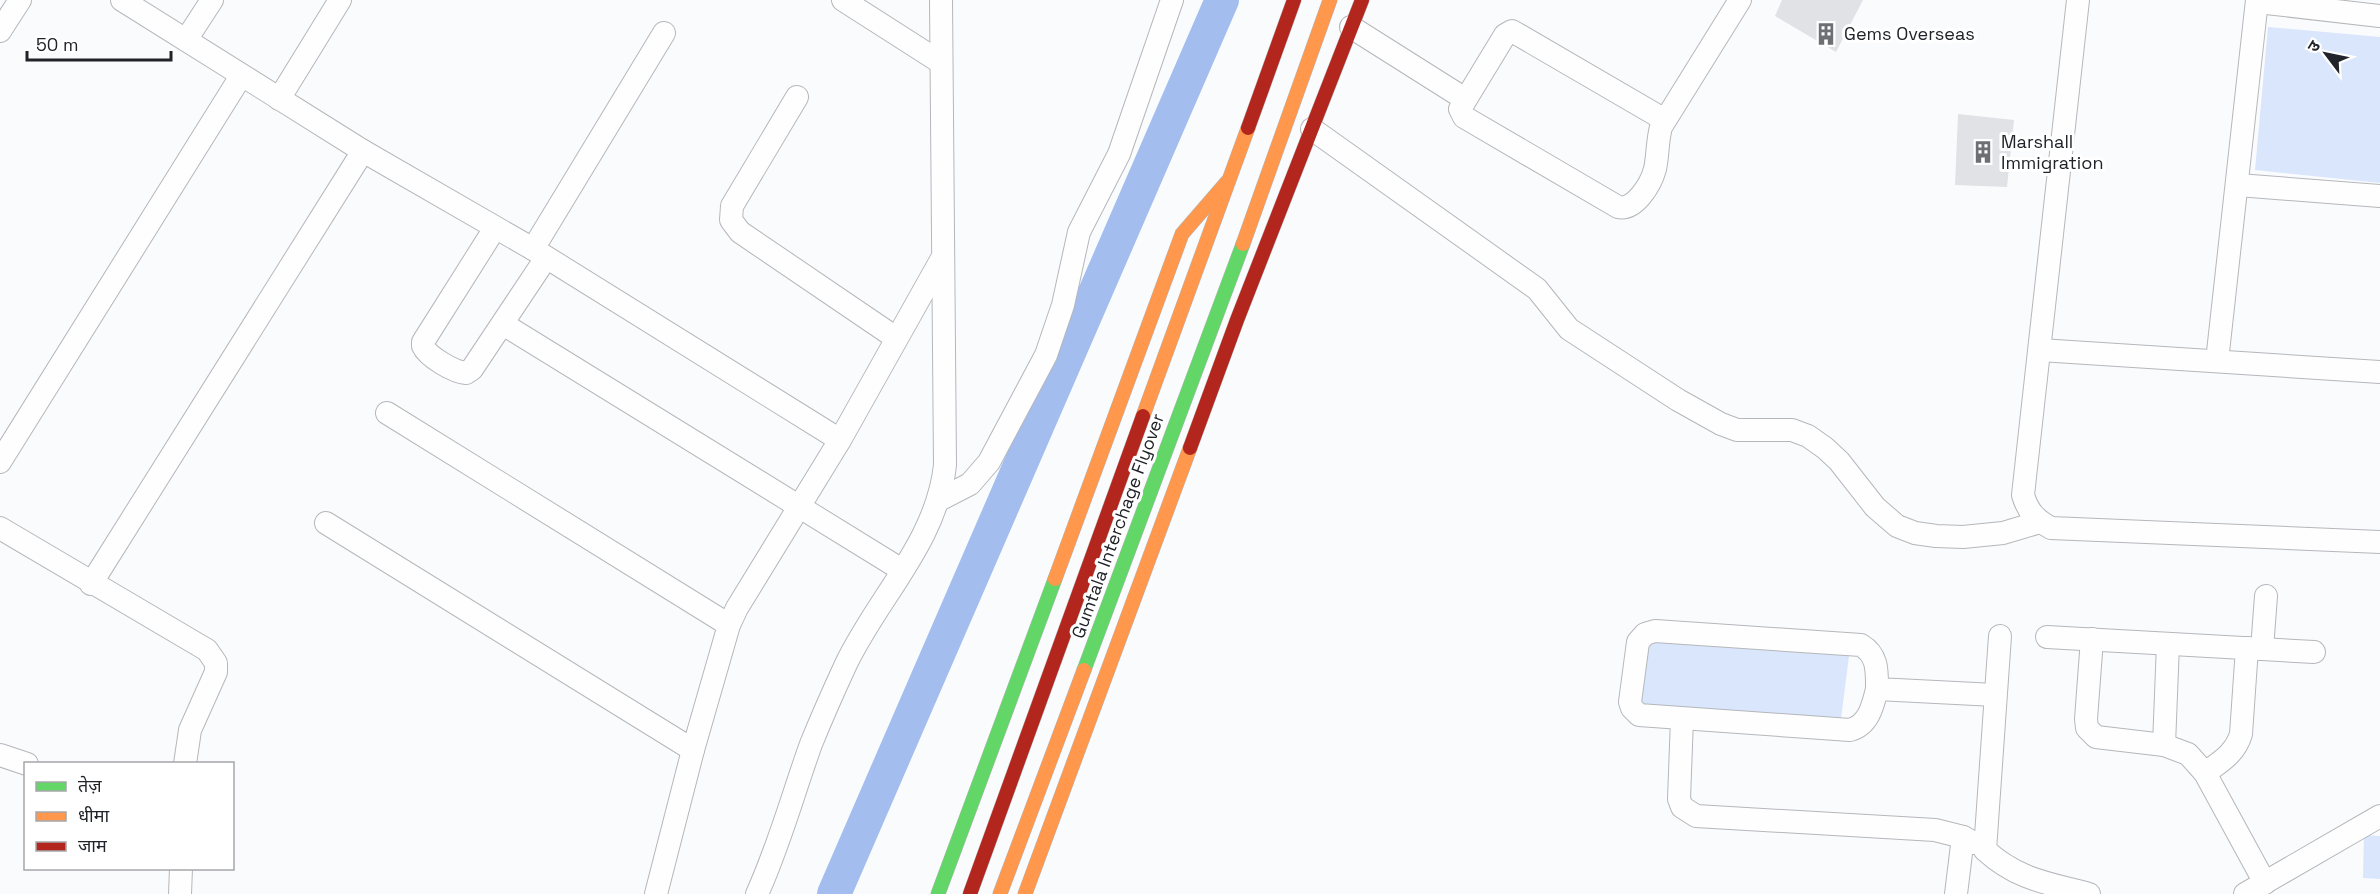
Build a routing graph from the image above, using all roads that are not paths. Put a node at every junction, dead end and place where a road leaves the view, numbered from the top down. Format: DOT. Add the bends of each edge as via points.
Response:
graph roads {
  1 [pos="20,0"];
  2 [pos="122,0"];
  3 [pos="212,0"];
  4 [pos="340,0"];
  5 [pos="843,0"];
  6 [pos="941,0"];
  7 [pos="1172,0"];
  8 [pos="1294,0"];
  9 [pos="1329,0"];
  10 [pos="1362,0"];
  11 [pos="1740,0"];
  12 [pos="2078,0"];
  13 [pos="2257,1"];
  14 [pos="2380,16"];
  15 [pos="1351,27"];
  16 [pos="0,31"];
  17 [pos="664,33"];
  18 [pos="186,40"];
  19 [pos="940,62"];
  20 [pos="241,76"];
  21 [pos="797,97"];
  22 [pos="279,99"];
  23 [pos="1465,99"];
  24 [pos="1665,120"];
  25 [pos="1312,129"];
  26 [pos="363,151"];
  27 [pos="1270,171"];
  28 [pos="1229,179"];
  29 [pos="1292,180"];
  30 [pos="2238,184"];
  31 [pos="2380,196"];
  32 [pos="495,228"];
  33 [pos="539,254"];
  34 [pos="942,259"];
  35 [pos="503,324"];
  36 [pos="896,338"];
  37 [pos="2040,350"];
  38 [pos="2217,361"];
  39 [pos="2380,372"];
  40 [pos="387,413"];
  41 [pos="840,440"];
  42 [pos="0,462"];
  43 [pos="939,500"];
  44 [pos="799,506"];
  45 [pos="2040,522"];
  46 [pos="326,523"];
  47 [pos="0,528"];
  48 [pos="2380,542"];
  49 [pos="902,570"];
  50 [pos="91,584"];
  51 [pos="2266,596"];
  52 [pos="729,625"];
  53 [pos="2000,636"];
  54 [pos="2047,637"];
  55 [pos="2092,639"];
  56 [pos="2168,644"];
  57 [pos="2254,649"];
  58 [pos="2314,652"];
  59 [pos="1877,689"];
  60 [pos="1995,695"];
  61 [pos="1682,719"];
  62 [pos="2164,745"];
  63 [pos="693,750"];
  64 [pos="0,755"];
  65 [pos="185,762"];
  66 [pos="24,763"];
  67 [pos="2205,773"];
  68 [pos="2380,816"];
  69 [pos="1963,837"];
  70 [pos="1985,850"];
  71 [pos="181,870"];
  72 [pos="2265,883"];
  73 [pos="180,894"];
  74 [pos="656,894"];
  75 [pos="757,894"];
  76 [pos="938,894"];
  77 [pos="970,894"];
  78 [pos="1000,894"];
  79 [pos="1025,894"];
  80 [pos="1956,894"];
  81 [pos="2089,894"];
  82 [pos="2245,894"];
  1 -- 16 [label="street"];
  2 -- 18 [label="street"];
  3 -- 18 [label="street"];
  4 -- 22 [label="street"];
  5 -- 19 [label="street"];
  6 -- 19 [label="street"];
  7 -- 43 [label="street" via="1119,154 1079,232 1064,305 1046,355 989,462 962,490"];
  8 -- 28 [label="main road, Gumtala Interchage Flyover"];
  9 -- 27 [label="main road, Gumtala Interchage Flyover"];
  10 -- 15 [label="main road"];
  11 -- 24 [label="street"];
  12 -- 37 [label="street"];
  13 -- 14 [label="street"];
  13 -- 30 [label="street"];
  15 -- 23 [label="street"];
  15 -- 25 [label="main road"];
  17 -- 33 [label="street"];
  18 -- 20 [label="street"];
  19 -- 34 [label="street"];
  20 -- 22 [label="street"];
  20 -- 42 [label="street"];
  21 -- 36 [label="street" via="732,206 731,220 740,232"];
  22 -- 26 [label="street"];
  23 -- 24 [label="street" via="1505,35 1512,31"];
  23 -- 24 [label="street" via="1460,109 1464,117 1623,208 1635,202 1652,176 1656,143"];
  25 -- 29 [label="main road"];
  25 -- 45 [label="street" via="1537,289 1569,329 1678,400 1737,430 1792,430 1808,436 1839,461 1875,507 1897,526 1915,533 1963,537 2003,533"];
  26 -- 32 [label="street"];
  26 -- 50 [label="street"];
  27 -- 29 [label="main road"];
  27 -- 78 [label="main road, Gumtala Interchage Flyover"];
  28 -- 76 [label="main road" via="1182,234"];
  28 -- 77 [label="main road, Gumtala Interchage Flyover"];
  29 -- 79 [label="main road" via="1232,331"];
  30 -- 31 [label="street"];
  30 -- 38 [label="street"];
  32 -- 33 [label="street"];
  32 -- 35 [label="street" via="423,346 427,353 466,373"];
  33 -- 35 [label="street"];
  33 -- 41 [label="street"];
  34 -- 36 [label="street"];
  34 -- 43 [label="street" via="945,465"];
  35 -- 44 [label="street"];
  36 -- 41 [label="street"];
  37 -- 38 [label="street"];
  37 -- 45 [label="street" via="2023,495 2026,506"];
  38 -- 39 [label="street"];
  40 -- 52 [label="street"];
  41 -- 44 [label="street"];
  43 -- 49 [label="street"];
  44 -- 49 [label="street"];
  44 -- 52 [label="street"];
  45 -- 48 [label="street" via="2051,528"];
  46 -- 63 [label="street"];
  47 -- 50 [label="street"];
  49 -- 75 [label="street" via="847,661"];
  50 -- 65 [label="street" via="212,656 216,672 190,730"];
  51 -- 57 [label="street"];
  52 -- 63 [label="street"];
  53 -- 60 [label="street"];
  54 -- 55 [label="street"];
  55 -- 56 [label="street"];
  55 -- 62 [label="street" via="2087,728 2090,733 2102,739"];
  56 -- 57 [label="street"];
  56 -- 62 [label="street"];
  57 -- 58 [label="street"];
  57 -- 67 [label="street" via="2238,743"];
  59 -- 60 [label="street"];
  59 -- 61 [label="street" via="1867,718 1850,730"];
  59 -- 61 [label="street" via="1877,665 1861,645 1650,632 1638,642 1632,708 1639,715"];
  60 -- 70 [label="street"];
  61 -- 69 [label="street" via="1679,799 1696,816 1935,830"];
  62 -- 67 [label="street" via="2188,754"];
  63 -- 74 [label="street"];
  64 -- 66 [label="street"];
  67 -- 72 [label="street"];
  68 -- 72 [label="street"];
  69 -- 70 [label="street"];
  69 -- 80 [label="street"];
  70 -- 81 [label="street" via="2019,875"];
  71 -- 73 [label="street"];
  72 -- 82 [label="street"];
}
